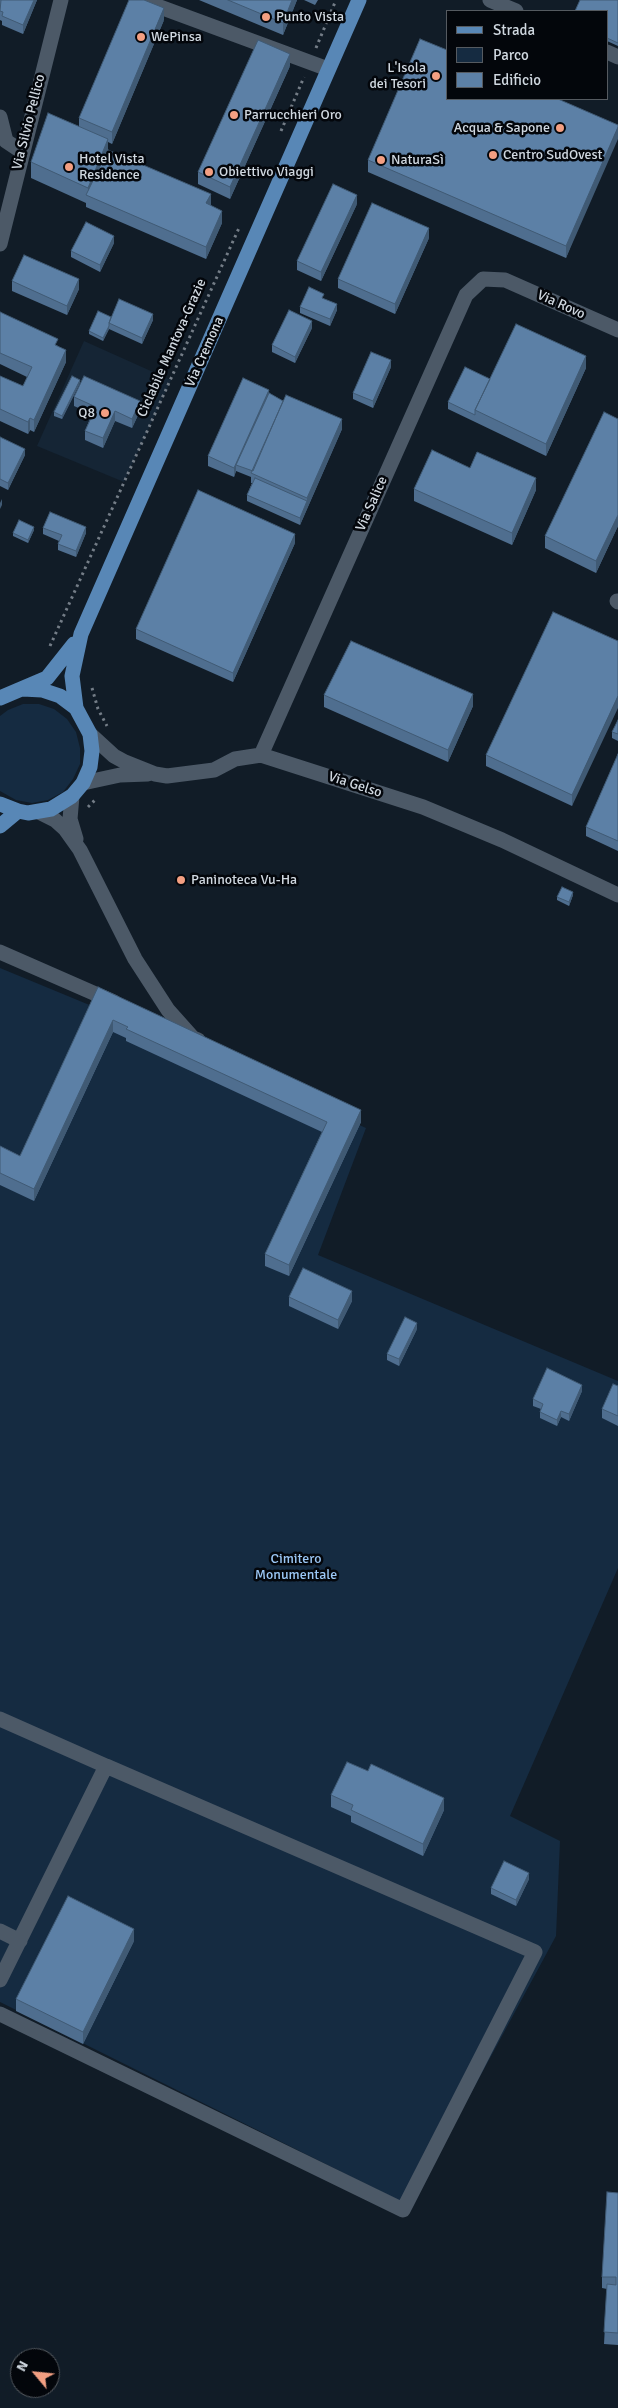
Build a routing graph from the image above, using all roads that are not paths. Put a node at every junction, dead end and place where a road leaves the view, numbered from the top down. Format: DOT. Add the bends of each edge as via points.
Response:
graph roads {
  1 [pos="61,0"];
  2 [pos="140,0"];
  3 [pos="359,0"];
  4 [pos="490,0"];
  5 [pos="514,10"];
  6 [pos="328,69"];
  7 [pos="0,117"];
  8 [pos="21,151"];
  9 [pos="0,244"];
  10 [pos="505,280"];
  11 [pos="618,330"];
  12 [pos="81,634"];
  13 [pos="23,690"];
  14 [pos="0,698"];
  15 [pos="76,708"];
  16 [pos="90,734"];
  17 [pos="260,755"];
  18 [pos="154,774"];
  19 [pos="83,783"];
  20 [pos="72,796"];
  21 [pos="0,804"];
  22 [pos="18,812"];
  23 [pos="39,812"];
  24 [pos="0,826"];
  25 [pos="80,850"];
  26 [pos="618,895"];
  27 [pos="0,952"];
  28 [pos="131,1010"];
  29 [pos="158,1022"];
  30 [pos="193,1038"];
  31 [pos="213,1047"];
  32 [pos="0,1719"];
  33 [pos="106,1766"];
  34 [pos="0,1931"];
  35 [pos="20,1941"];
  36 [pos="0,1980"];
  37 [pos="0,2014"];
  1 -- 8 [label="street, Via Silvio Pellico"];
  2 -- 6 [label="street"];
  3 -- 6 [label="main road, Via Cremona"];
  4 -- 5 [label="street"];
  6 -- 12 [label="main road, Via Cremona"];
  7 -- 8 [label="street" via="6,141"];
  8 -- 9 [label="street, Via Silvio Pellico"];
  10 -- 11 [label="street, Via Rovo"];
  10 -- 17 [label="street, Via Salice" via="483,279 466,295"];
  12 -- 13 [label="main road, Via Cremona" via="55,670"];
  12 -- 15 [label="main road, Via Cremona" via="73,666 72,692"];
  13 -- 14 [label="main road, Via Cremona"];
  13 -- 15 [label="main road, Via Cremona" via="42,690 60,696"];
  15 -- 16 [label="main road, Via Cremona"];
  16 -- 18 [label="street, Via Gelso" via="114,756"];
  16 -- 19 [label="main road, Via Cremona" via="90,767"];
  17 -- 18 [label="street, Via Gelso" via="235,758 214,770 199,773 180,776"];
  17 -- 26 [label="street, Via Gelso" via="423,807"];
  18 -- 19 [label="street" via="120,775"];
  19 -- 20 [label="main road, Via Cremona"];
  20 -- 23 [label="main road, Via Cremona" via="62,804"];
  20 -- 25 [label="street" via="70,819"];
  21 -- 22 [label="main road, Via Cremona"];
  22 -- 23 [label="main road, Via Cremona"];
  22 -- 24 [label="main road"];
  23 -- 25 [label="street" via="65,829"];
  25 -- 30 [label="street" via="135,959 168,1010"];
  27 -- 28 [label="street"];
  29 -- 30 [label="street"];
  30 -- 31 [label="street"];
  32 -- 33 [label="street"];
  33 -- 35 [label="street"];
  33 -- 37 [label="street" via="535,1952 403,2210"];
  34 -- 35 [label="street"];
  35 -- 36 [label="street"];
}
